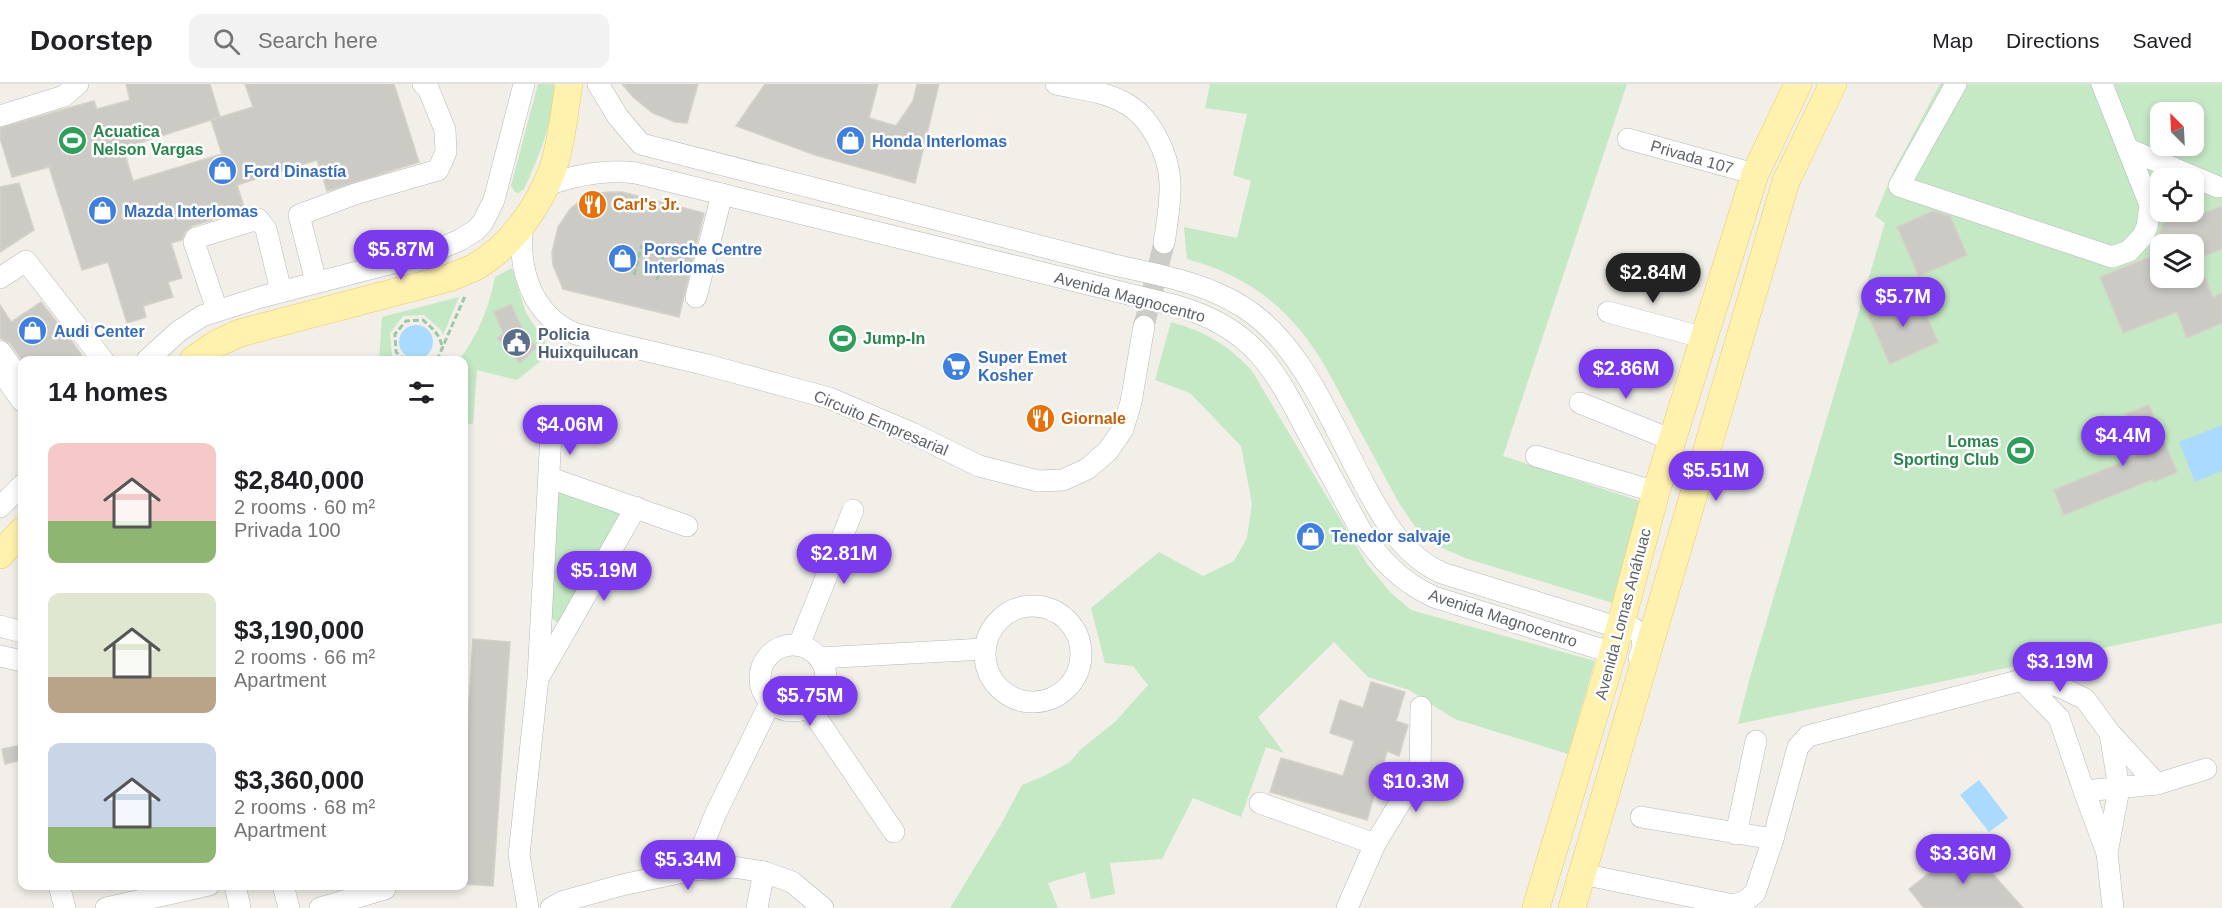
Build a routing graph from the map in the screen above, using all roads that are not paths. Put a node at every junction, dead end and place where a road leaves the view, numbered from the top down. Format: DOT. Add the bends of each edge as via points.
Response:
graph roads {
  1 [pos="78,84"];
  2 [pos="423,84"];
  3 [pos="524,84"];
  4 [pos="569,84"];
  5 [pos="598,84"];
  6 [pos="1056,84"];
  7 [pos="1798,84"];
  8 [pos="1833,84"];
  9 [pos="1956,84"];
  10 [pos="2102,84"];
  11 [pos="0,116"];
  12 [pos="1628,139"];
  13 [pos="2128,149"];
  14 [pos="1755,174"];
  15 [pos="545,186"];
  16 [pos="2218,186"];
  17 [pos="722,194"];
  18 [pos="523,223"];
  19 [pos="1164,243"];
  20 [pos="0,279"];
  21 [pos="316,282"];
  22 [pos="281,291"];
  23 [pos="696,297"];
  24 [pos="216,310"];
  25 [pos="1608,312"];
  26 [pos="1144,326"];
  27 [pos="1705,338"];
  28 [pos="0,351"];
  29 [pos="100,356"];
  30 [pos="151,356"];
  31 [pos="199,356"];
  32 [pos="0,370"];
  33 [pos="18,376"];
  34 [pos="18,395"];
  35 [pos="1580,403"];
  36 [pos="551,434"];
  37 [pos="1672,440"];
  38 [pos="1536,456"];
  39 [pos="550,478"];
  40 [pos="18,489"];
  41 [pos="1656,492"];
  42 [pos="0,507"];
  43 [pos="636,507"];
  44 [pos="853,510"];
  45 [pos="687,526"];
  46 [pos="0,626"];
  47 [pos="18,631"];
  48 [pos="1617,640"];
  49 [pos="799,645"];
  50 [pos="984,649"];
  51 [pos="0,656"];
  52 [pos="819,658"];
  53 [pos="18,660"];
  54 [pos="538,678"];
  55 [pos="2022,680"];
  56 [pos="1636,693"];
  57 [pos="2085,699"];
  58 [pos="770,703"];
  59 [pos="808,707"];
  60 [pos="1420,707"];
  61 [pos="2059,718"];
  62 [pos="2110,734"];
  63 [pos="1756,741"];
  64 [pos="2206,769"];
  65 [pos="2157,783"];
  66 [pos="2118,789"];
  67 [pos="2084,791"];
  68 [pos="1260,803"];
  69 [pos="1641,818"];
  70 [pos="894,832"];
  71 [pos="1736,834"];
  72 [pos="1773,839"];
  73 [pos="1375,844"];
  74 [pos="2107,853"];
  75 [pos="693,870"];
  76 [pos="764,872"];
  77 [pos="1582,874"];
  78 [pos="60,890"];
  79 [pos="187,890"];
  80 [pos="236,890"];
  81 [pos="284,890"];
  82 [pos="386,895"];
  83 [pos="358,901"];
  84 [pos="64,908"];
  85 [pos="106,908"];
  86 [pos="240,908"];
  87 [pos="289,908"];
  88 [pos="320,908"];
  89 [pos="528,908"];
  90 [pos="551,908"];
  91 [pos="757,908"];
  92 [pos="823,908"];
  93 [pos="1347,908"];
  94 [pos="1536,908"];
  95 [pos="1572,908"];
  96 [pos="2113,908"];
  1 -- 11 [label="street" via="64,96"];
  2 -- 21 [label="street" via="445,130 446,152 438,170 299,215"];
  3 -- 21 [label="street" via="494,200 476,230 427,254"];
  4 -- 15 [label="main road" via="560,141"];
  5 -- 48 [label="street, Avenida Magnocentro" via="641,144 1182,281 1224,296 1263,321 1295,357 1380,514 1413,556 1442,573"];
  6 -- 19 [label="street" via="1124,102 1150,127 1163,153 1170,181"];
  7 -- 14 [label="main road, Avenida Lomas Anáhuac"];
  8 -- 56 [label="main road, Avenida Lomas Anáhuac" via="1786,181"];
  9 -- 13 [label="street" via="1899,186 2112,257 2137,245 2150,216 2150,205"];
  10 -- 13 [label="street"];
  12 -- 14 [label="street, Privada 107"];
  13 -- 16 [label="street"];
  14 -- 27 [label="main road, Avenida Lomas Anáhuac"];
  15 -- 17 [label="street, Avenida Magnocentro" via="583,174 621,171"];
  15 -- 18 [label="main road"];
  17 -- 23 [label="street"];
  17 -- 48 [label="street, Avenida Magnocentro" via="1177,306 1214,319 1247,341 1274,372 1370,545 1414,588 1434,597"];
  18 -- 26 [label="street, Circuito Empresarial" via="522,256 528,282 539,304 562,328 829,398 979,466 1038,481 1064,480 1087,469 1108,451 1122,429 1131,402"];
  18 -- 31 [label="main road" via="475,267 449,278 240,333"];
  20 -- 29 [label="street" via="26,261"];
  21 -- 22 [label="street"];
  22 -- 24 [label="street"];
  22 -- 24 [label="street" via="266,229 258,219 247,222 196,238 194,242"];
  24 -- 30 [label="street" via="179,331"];
  25 -- 27 [label="street"];
  27 -- 37 [label="main road, Avenida Lomas Anáhuac"];
  28 -- 33 [label="street"];
  32 -- 34 [label="street"];
  35 -- 37 [label="street"];
  36 -- 39 [label="street"];
  37 -- 41 [label="main road, Avenida Lomas Anáhuac"];
  38 -- 41 [label="street"];
  39 -- 43 [label="street"];
  39 -- 54 [label="street"];
  40 -- 42 [label="street"];
  41 -- 48 [label="main road, Avenida Lomas Anáhuac"];
  43 -- 45 [label="street"];
  43 -- 54 [label="street"];
  44 -- 49 [label="street"];
  46 -- 47 [label="street"];
  48 -- 56 [label="street" via="1633,628 1642,636 1643,648 1629,681"];
  48 -- 94 [label="main road, Avenida Lomas Anáhuac"];
  49 -- 52 [label="street"];
  49 -- 58 [label="street" via="782,646 767,656 759,671 760,689"];
  50 -- 50 [label="street" via="993,681 1004,694 1028,703 1060,694 1073,683 1082,660 1079,634 1063,615 1039,605 1014,609 1000,620"];
  50 -- 52 [label="street"];
  51 -- 53 [label="street"];
  52 -- 59 [label="street" via="826,675 822,694"];
  54 -- 89 [label="street" via="519,855"];
  55 -- 57 [label="street" via="2058,686"];
  55 -- 61 [label="street"];
  55 -- 72 [label="street" via="1808,736 1798,747"];
  56 -- 77 [label="main road, Avenida Lomas Anáhuac"];
  57 -- 61 [label="street"];
  57 -- 62 [label="street"];
  58 -- 59 [label="street" via="788,711"];
  58 -- 75 [label="street" via="715,815"];
  59 -- 70 [label="street"];
  60 -- 73 [label="street" via="1420,770"];
  61 -- 67 [label="street"];
  62 -- 65 [label="street"];
  62 -- 66 [label="street"];
  63 -- 71 [label="street"];
  64 -- 65 [label="street"];
  65 -- 66 [label="street"];
  66 -- 67 [label="street"];
  66 -- 74 [label="street"];
  67 -- 74 [label="street"];
  68 -- 73 [label="street"];
  69 -- 71 [label="street"];
  71 -- 72 [label="street"];
  72 -- 77 [label="street" via="1755,893 1733,905"];
  73 -- 93 [label="street"];
  74 -- 96 [label="street"];
  75 -- 76 [label="street" via="733,867"];
  75 -- 90 [label="street" via="622,885"];
  76 -- 91 [label="street"];
  76 -- 92 [label="street" via="792,882"];
  77 -- 95 [label="main road, Avenida Lomas Anáhuac"];
  78 -- 84 [label="street"];
  79 -- 85 [label="street"];
  80 -- 86 [label="street"];
  81 -- 87 [label="street"];
  82 -- 83 [label="street"];
  83 -- 88 [label="street"];
}
